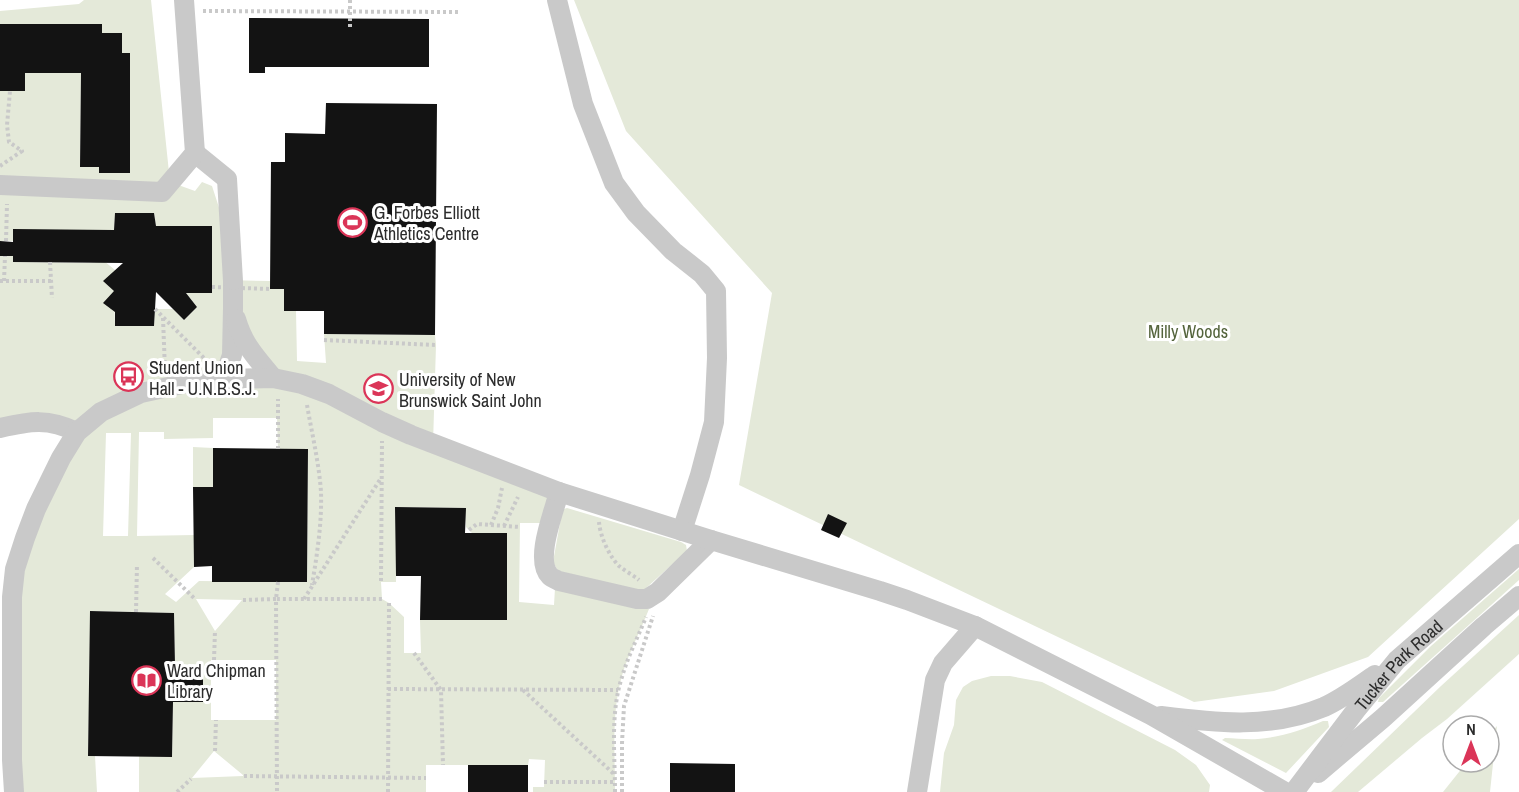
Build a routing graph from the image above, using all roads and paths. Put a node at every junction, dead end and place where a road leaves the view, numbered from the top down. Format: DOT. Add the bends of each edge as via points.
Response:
graph roads {
  1 [pos="350,0"];
  2 [pos="557,0"];
  3 [pos="184,5"];
  4 [pos="350,12"];
  5 [pos="458,12"];
  6 [pos="350,30"];
  7 [pos="10,91"];
  8 [pos="195,153"];
  9 [pos="0,166"];
  10 [pos="0,185"];
  11 [pos="5,256"];
  12 [pos="50,262"];
  13 [pos="2,281"];
  14 [pos="51,281"];
  15 [pos="212,287"];
  16 [pos="270,289"];
  17 [pos="52,298"];
  18 [pos="233,308"];
  19 [pos="163,317"];
  20 [pos="324,340"];
  21 [pos="436,345"];
  22 [pos="273,378"];
  23 [pos="224,379"];
  24 [pos="303,384"];
  25 [pos="165,387"];
  26 [pos="382,422"];
  27 [pos="0,428"];
  28 [pos="77,432"];
  29 [pos="382,476"];
  30 [pos="526,480"];
  31 [pos="559,492"];
  32 [pos="601,506"];
  33 [pos="504,526"];
  34 [pos="520,526"];
  35 [pos="469,530"];
  36 [pos="682,531"];
  37 [pos="711,540"];
  38 [pos="1519,554"];
  39 [pos="153,558"];
  40 [pos="137,564"];
  41 [pos="381,581"];
  42 [pos="278,582"];
  43 [pos="312,585"];
  44 [pos="1519,596"];
  45 [pos="195,599"];
  46 [pos="276,599"];
  47 [pos="304,599"];
  48 [pos="382,599"];
  49 [pos="243,600"];
  50 [pos="388,603"];
  51 [pos="650,603"];
  52 [pos="136,612"];
  53 [pos="975,626"];
  54 [pos="215,631"];
  55 [pos="414,653"];
  56 [pos="214,660"];
  57 [pos="1397,660"];
  58 [pos="203,687"];
  59 [pos="211,687"];
  60 [pos="388,689"];
  61 [pos="441,690"];
  62 [pos="523,690"];
  63 [pos="618,690"];
  64 [pos="1151,714"];
  65 [pos="216,720"];
  66 [pos="214,751"];
  67 [pos="443,765"];
  68 [pos="615,775"];
  69 [pos="244,776"];
  70 [pos="277,776"];
  71 [pos="388,777"];
  72 [pos="426,778"];
  73 [pos="191,779"];
  74 [pos="544,782"];
  75 [pos="615,782"];
  76 [pos="14,792"];
  77 [pos="177,792"];
  78 [pos="277,792"];
  79 [pos="388,792"];
  80 [pos="615,792"];
  81 [pos="622,792"];
  82 [pos="917,792"];
  83 [pos="1285,792"];
  84 [pos="1295,792"];
  1 -- 4 [label="path"];
  2 -- 36 [label="street" via="583,104 614,183 636,213 716,291 714,422"];
  3 -- 4 [label="path"];
  3 -- 8 [label="street"];
  4 -- 5 [label="path"];
  4 -- 6 [label="path"];
  7 -- 9 [label="path" via="9,142 22,152"];
  8 -- 10 [label="street" via="162,192"];
  8 -- 18 [label="street" via="227,179"];
  11 -- 13 [label="path"];
  12 -- 14 [label="path"];
  13 -- 14 [label="path"];
  14 -- 17 [label="path"];
  15 -- 16 [label="path, bridge"];
  18 -- 22 [label="street" via="250,351"];
  18 -- 23 [label="street" via="232,355"];
  19 -- 25 [label="path"];
  20 -- 21 [label="path"];
  22 -- 23 [label="street"];
  22 -- 24 [label="street"];
  23 -- 25 [label="street"];
  24 -- 26 [label="street"];
  24 -- 43 [label="path" via="321,494"];
  25 -- 28 [label="street" via="141,393 101,412"];
  26 -- 29 [label="path"];
  26 -- 30 [label="street"];
  27 -- 28 [label="street" via="50,422"];
  28 -- 76 [label="street" via="36,509 15,569"];
  29 -- 41 [label="path"];
  29 -- 43 [label="path"];
  30 -- 31 [label="street"];
  30 -- 33 [label="path"];
  31 -- 32 [label="street"];
  31 -- 51 [label="street" via="543,557 551,577 647,599"];
  32 -- 36 [label="street"];
  32 -- 51 [label="path" via="600,529 612,556 645,585"];
  33 -- 34 [label="path"];
  33 -- 35 [label="path" via="477,524"];
  36 -- 37 [label="street"];
  37 -- 51 [label="street"];
  37 -- 53 [label="street" via="898,597"];
  38 -- 57 [label="street, Tucker Park Road"];
  39 -- 45 [label="path"];
  40 -- 52 [label="path"];
  42 -- 46 [label="path"];
  43 -- 47 [label="path"];
  44 -- 84 [label="street, Tucker Park Road"];
  46 -- 47 [label="path"];
  46 -- 49 [label="path"];
  46 -- 70 [label="path"];
  47 -- 48 [label="path"];
  50 -- 60 [label="path"];
  51 -- 63 [label="path"];
  51 -- 81 [label="path" via="653,615 624,706"];
  53 -- 64 [label="street"];
  53 -- 82 [label="street" via="935,680"];
  54 -- 56 [label="path"];
  55 -- 61 [label="path"];
  57 -- 64 [label="street" via="1325,706 1295,716 1237,723"];
  57 -- 84 [label="street, Tucker Park Road"];
  58 -- 59 [label="path"];
  60 -- 61 [label="path"];
  60 -- 71 [label="path"];
  61 -- 62 [label="path"];
  61 -- 67 [label="path"];
  62 -- 63 [label="path"];
  62 -- 68 [label="path"];
  63 -- 68 [label="path" via="614,717"];
  64 -- 83 [label="street"];
  65 -- 66 [label="path"];
  68 -- 75 [label="path"];
  69 -- 70 [label="path"];
  70 -- 71 [label="path"];
  70 -- 78 [label="path"];
  71 -- 72 [label="path"];
  71 -- 79 [label="path"];
  73 -- 77 [label="path"];
  74 -- 75 [label="path"];
  75 -- 80 [label="path"];
}
